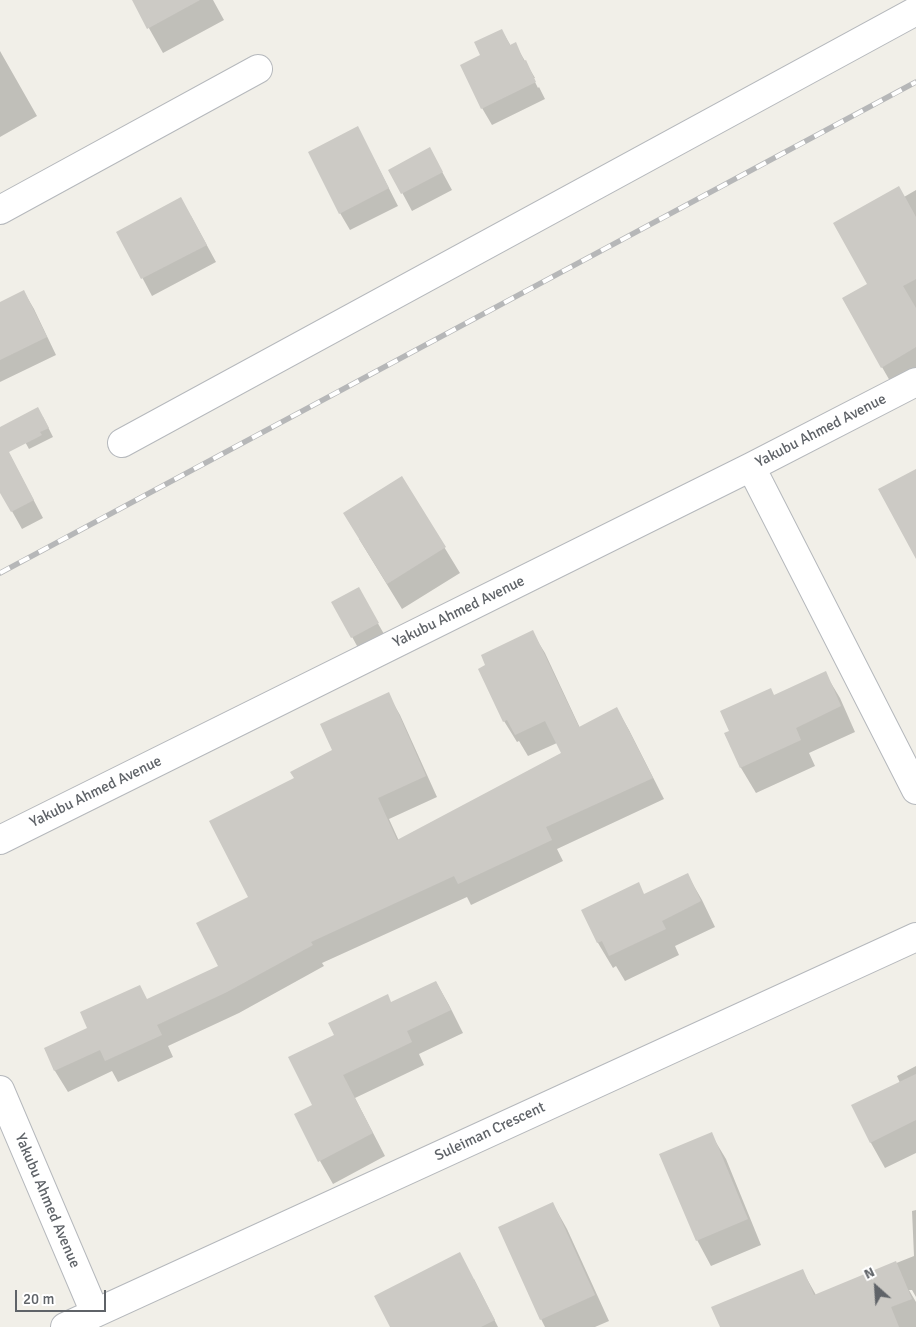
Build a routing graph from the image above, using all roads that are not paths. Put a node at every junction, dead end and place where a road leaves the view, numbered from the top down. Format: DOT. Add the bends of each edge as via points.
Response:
graph roads {
  1 [pos="916,11"];
  2 [pos="258,68"];
  3 [pos="0,210"];
  4 [pos="916,382"];
  5 [pos="122,443"];
  6 [pos="751,467"];
  7 [pos="916,790"];
  8 [pos="0,840"];
  9 [pos="916,937"];
  10 [pos="0,1090"];
  11 [pos="95,1313"];
  12 [pos="65,1327"];
  1 -- 5 [label="street"];
  2 -- 3 [label="street"];
  4 -- 6 [label="street, Yakubu Ahmed Avenue"];
  6 -- 7 [label="street"];
  6 -- 8 [label="street, Yakubu Ahmed Avenue"];
  9 -- 11 [label="street, Suleiman Crescent"];
  10 -- 11 [label="street, Yakubu Ahmed Avenue"];
  11 -- 12 [label="street, Suleiman Crescent"];
}
